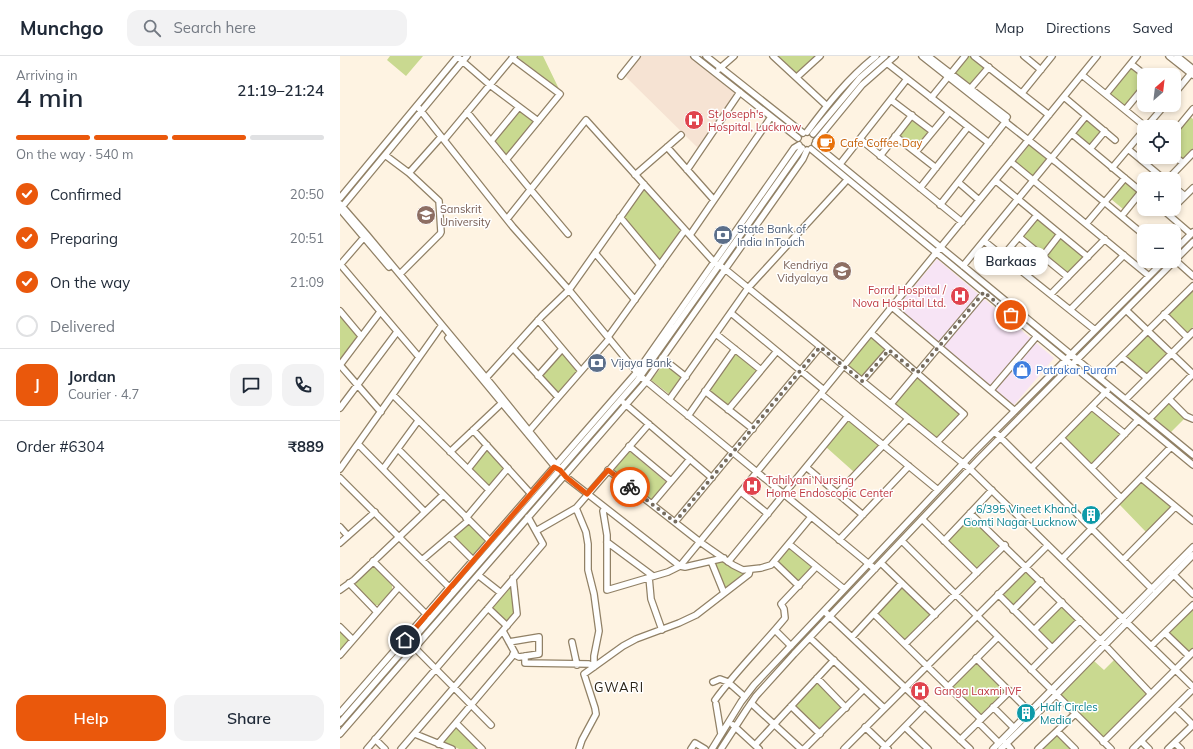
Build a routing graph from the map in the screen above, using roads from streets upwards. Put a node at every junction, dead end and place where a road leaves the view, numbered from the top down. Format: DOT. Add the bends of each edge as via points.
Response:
graph roads {
  1 [pos="458,56"];
  2 [pos="468,56"];
  3 [pos="637,56"];
  4 [pos="694,56"];
  5 [pos="706,56"];
  6 [pos="734,56"];
  7 [pos="773,56"];
  8 [pos="820,56"];
  9 [pos="876,56"];
  10 [pos="885,56"];
  11 [pos="895,56"];
  12 [pos="922,56"];
  13 [pos="928,56"];
  14 [pos="965,56"];
  15 [pos="974,56"];
  16 [pos="1024,56"];
  17 [pos="1052,56"];
  18 [pos="1097,56"];
  19 [pos="1137,56"];
  20 [pos="1169,56"];
  21 [pos="1177,56"];
  22 [pos="513,57"];
  23 [pos="463,62"];
  24 [pos="887,63"];
  25 [pos="1131,64"];
  26 [pos="989,67"];
  27 [pos="721,68"];
  28 [pos="1137,69"];
  29 [pos="1041,70"];
  30 [pos="1192,72"];
  31 [pos="716,73"];
  32 [pos="949,75"];
  33 [pos="1082,75"];
  34 [pos="621,76"];
  35 [pos="797,77"];
  36 [pos="907,79"];
  37 [pos="490,85"];
  38 [pos="1181,85"];
  39 [pos="970,89"];
  40 [pos="740,92"];
  41 [pos="1022,93"];
  42 [pos="1106,94"];
  43 [pos="1137,95"];
  44 [pos="1064,97"];
  45 [pos="931,98"];
  46 [pos="891,100"];
  47 [pos="417,106"];
  48 [pos="827,106"];
  49 [pos="519,107"];
  50 [pos="1125,110"];
  51 [pos="422,112"];
  52 [pos="468,112"];
  53 [pos="949,112"];
  54 [pos="1159,112"];
  55 [pos="1192,112"];
  56 [pos="912,115"];
  57 [pos="1049,115"];
  58 [pos="771,116"];
  59 [pos="1086,116"];
  60 [pos="1152,120"];
  61 [pos="538,121"];
  62 [pos="1006,121"];
  63 [pos="1137,121"];
  64 [pos="1181,124"];
  65 [pos="968,127"];
  66 [pos="932,131"];
  67 [pos="1105,131"];
  68 [pos="808,133"];
  69 [pos="1072,134"];
  70 [pos="681,135"];
  71 [pos="896,136"];
  72 [pos="443,138"];
  73 [pos="798,138"];
  74 [pos="1137,138"];
  75 [pos="860,139"];
  76 [pos="1030,139"];
  77 [pos="1115,140"];
  78 [pos="491,141"];
  79 [pos="816,143"];
  80 [pos="988,143"];
  81 [pos="667,147"];
  82 [pos="805,148"];
  83 [pos="1090,149"];
  84 [pos="1128,149"];
  85 [pos="916,152"];
  86 [pos="1193,153"];
  87 [pos="385,156"];
  88 [pos="880,156"];
  89 [pos="1053,157"];
  90 [pos="506,160"];
  91 [pos="1011,162"];
  92 [pos="840,164"];
  93 [pos="1183,164"];
  94 [pos="936,168"];
  95 [pos="1112,168"];
  96 [pos="687,170"];
  97 [pos="1156,172"];
  98 [pos="1175,172"];
  99 [pos="409,173"];
  100 [pos="635,175"];
  101 [pos="1125,178"];
  102 [pos="847,180"];
  103 [pos="996,181"];
  104 [pos="1033,181"];
  105 [pos="958,182"];
  106 [pos="644,184"];
  107 [pos="920,188"];
  108 [pos="1137,188"];
  109 [pos="1193,188"];
  110 [pos="530,189"];
  111 [pos="1181,193"];
  112 [pos="1185,196"];
  113 [pos="340,198"];
  114 [pos="1018,199"];
  115 [pos="1137,199"];
  116 [pos="714,200"];
  117 [pos="979,200"];
  118 [pos="1181,200"];
  119 [pos="1106,201"];
  120 [pos="940,205"];
  121 [pos="341,207"];
  122 [pos="1124,213"];
  123 [pos="1037,215"];
  124 [pos="1171,216"];
  125 [pos="620,217"];
  126 [pos="506,219"];
  127 [pos="962,222"];
  128 [pos="1086,224"];
  129 [pos="1137,224"];
  130 [pos="1137,228"];
  131 [pos="685,230"];
  132 [pos="1192,233"];
  133 [pos="568,234"];
  134 [pos="1060,234"];
  135 [pos="690,235"];
  136 [pos="366,236"];
  137 [pos="1019,237"];
  138 [pos="1105,239"];
  139 [pos="984,240"];
  140 [pos="1193,242"];
  141 [pos="1181,244"];
  142 [pos="941,247"];
  143 [pos="595,253"];
  144 [pos="936,253"];
  145 [pos="1181,253"];
  146 [pos="1124,255"];
  147 [pos="1003,256"];
  148 [pos="1043,256"];
  149 [pos="1088,257"];
  150 [pos="1181,264"];
  151 [pos="340,265"];
  152 [pos="660,265"];
  153 [pos="719,266"];
  154 [pos="964,266"];
  155 [pos="1157,268"];
  156 [pos="1166,268"];
  157 [pos="400,274"];
  158 [pos="1149,276"];
  159 [pos="1193,276"];
  160 [pos="1068,277"];
  161 [pos="1193,286"];
  162 [pos="748,288"];
  163 [pos="569,290"];
  164 [pos="984,292"];
  165 [pos="1050,294"];
  166 [pos="635,300"];
  167 [pos="892,307"];
  168 [pos="1070,310"];
  169 [pos="1126,310"];
  170 [pos="340,311"];
  171 [pos="380,312"];
  172 [pos="731,313"];
  173 [pos="1164,314"];
  174 [pos="538,320"];
  175 [pos="441,327"];
  176 [pos="1095,330"];
  177 [pos="1148,331"];
  178 [pos="397,332"];
  179 [pos="1193,332"];
  180 [pos="871,333"];
  181 [pos="716,334"];
  182 [pos="361,336"];
  183 [pos="1037,336"];
  184 [pos="1187,337"];
  185 [pos="609,338"];
  186 [pos="939,346"];
  187 [pos="820,347"];
  188 [pos="513,348"];
  189 [pos="562,349"];
  190 [pos="735,349"];
  191 [pos="889,350"];
  192 [pos="777,351"];
  193 [pos="1172,353"];
  194 [pos="1071,354"];
  195 [pos="1122,357"];
  196 [pos="419,358"];
  197 [pos="662,358"];
  198 [pos="1065,360"];
  199 [pos="1078,360"];
  200 [pos="340,365"];
  201 [pos="1072,365"];
  202 [pos="844,366"];
  203 [pos="761,370"];
  204 [pos="581,371"];
  205 [pos="801,371"];
  206 [pos="917,373"];
  207 [pos="639,374"];
  208 [pos="1193,374"];
  209 [pos="538,376"];
  210 [pos="686,377"];
  211 [pos="486,378"];
  212 [pos="1100,378"];
  213 [pos="1147,378"];
  214 [pos="646,381"];
  215 [pos="862,381"];
  216 [pos="357,385"];
  217 [pos="1111,387"];
  218 [pos="991,390"];
  219 [pos="706,391"];
  220 [pos="823,392"];
  221 [pos="1105,393"];
  222 [pos="393,395"];
  223 [pos="558,397"];
  224 [pos="1126,399"];
  225 [pos="1168,399"];
  226 [pos="621,400"];
  227 [pos="669,400"];
  228 [pos="503,402"];
  229 [pos="626,404"];
  230 [pos="891,404"];
  231 [pos="340,406"];
  232 [pos="1092,407"];
  233 [pos="728,410"];
  234 [pos="1015,411"];
  235 [pos="381,412"];
  236 [pos="688,416"];
  237 [pos="848,416"];
  238 [pos="1192,417"];
  239 [pos="908,419"];
  240 [pos="1149,419"];
  241 [pos="1138,420"];
  242 [pos="418,421"];
  243 [pos="649,424"];
  244 [pos="753,429"];
  245 [pos="473,430"];
  246 [pos="529,431"];
  247 [pos="995,432"];
  248 [pos="1125,434"];
  249 [pos="1000,438"];
  250 [pos="1061,438"];
  251 [pos="937,442"];
  252 [pos="358,444"];
  253 [pos="487,445"];
  254 [pos="883,445"];
  255 [pos="629,446"];
  256 [pos="1171,447"];
  257 [pos="398,449"];
  258 [pos="450,452"];
  259 [pos="733,453"];
  260 [pos="1193,455"];
  261 [pos="690,459"];
  262 [pos="963,464"];
  263 [pos="1193,465"];
  264 [pos="555,466"];
  265 [pos="909,466"];
  266 [pos="806,467"];
  267 [pos="340,468"];
  268 [pos="508,468"];
  269 [pos="1031,468"];
  270 [pos="1092,468"];
  271 [pos="383,469"];
  272 [pos="468,469"];
  273 [pos="970,469"];
  274 [pos="608,470"];
  275 [pos="562,473"];
  276 [pos="757,473"];
  277 [pos="340,478"];
  278 [pos="712,478"];
  279 [pos="1141,478"];
  280 [pos="671,481"];
  281 [pos="490,490"];
  282 [pos="938,490"];
  283 [pos="992,490"];
  284 [pos="741,492"];
  285 [pos="531,494"];
  286 [pos="587,494"];
  287 [pos="784,494"];
  288 [pos="837,494"];
  289 [pos="443,495"];
  290 [pos="1121,498"];
  291 [pos="652,504"];
  292 [pos="1175,507"];
  293 [pos="576,508"];
  294 [pos="605,508"];
  295 [pos="374,512"];
  296 [pos="425,512"];
  297 [pos="970,513"];
  298 [pos="768,514"];
  299 [pos="863,515"];
  300 [pos="528,517"];
  301 [pos="811,517"];
  302 [pos="467,519"];
  303 [pos="922,519"];
  304 [pos="1193,521"];
  305 [pos="675,522"];
  306 [pos="340,527"];
  307 [pos="1092,529"];
  308 [pos="536,531"];
  309 [pos="348,536"];
  310 [pos="398,536"];
  311 [pos="450,537"];
  312 [pos="840,540"];
  313 [pos="490,541"];
  314 [pos="902,541"];
  315 [pos="944,541"];
  316 [pos="607,542"];
  317 [pos="700,542"];
  318 [pos="340,543"];
  319 [pos="789,544"];
  320 [pos="1005,545"];
  321 [pos="1048,545"];
  322 [pos="1193,548"];
  323 [pos="1193,555"];
  324 [pos="1062,559"];
  325 [pos="422,560"];
  326 [pos="473,560"];
  327 [pos="726,560"];
  328 [pos="1123,560"];
  329 [pos="711,561"];
  330 [pos="373,562"];
  331 [pos="774,562"];
  332 [pos="868,563"];
  333 [pos="881,563"];
  334 [pos="680,566"];
  335 [pos="1026,566"];
  336 [pos="816,567"];
  337 [pos="875,569"];
  338 [pos="750,570"];
  339 [pos="976,573"];
  340 [pos="1172,573"];
  341 [pos="478,575"];
  342 [pos="651,577"];
  343 [pos="513,578"];
  344 [pos="1041,581"];
  345 [pos="349,583"];
  346 [pos="902,583"];
  347 [pos="798,586"];
  348 [pos="399,587"];
  349 [pos="450,588"];
  350 [pos="844,589"];
  351 [pos="1152,589"];
  352 [pos="340,590"];
  353 [pos="501,593"];
  354 [pos="724,593"];
  355 [pos="955,594"];
  356 [pos="998,594"];
  357 [pos="1193,594"];
  358 [pos="1062,602"];
  359 [pos="1193,605"];
  360 [pos="488,608"];
  361 [pos="824,610"];
  362 [pos="1013,610"];
  363 [pos="377,612"];
  364 [pos="874,614"];
  365 [pos="427,615"];
  366 [pos="934,615"];
  367 [pos="830,616"];
  368 [pos="976,616"];
  369 [pos="1080,620"];
  370 [pos="1125,621"];
  371 [pos="507,626"];
  372 [pos="340,627"];
  373 [pos="662,630"];
  374 [pos="775,630"];
  375 [pos="1034,630"];
  376 [pos="503,631"];
  377 [pos="1165,633"];
  378 [pos="998,636"];
  379 [pos="852,637"];
  380 [pos="810,638"];
  381 [pos="353,640"];
  382 [pos="509,642"];
  383 [pos="572,642"];
  384 [pos="1103,643"];
  385 [pos="905,644"];
  386 [pos="791,646"];
  387 [pos="1151,646"];
  388 [pos="415,648"];
  389 [pos="1052,648"];
  390 [pos="513,654"];
  391 [pos="1191,654"];
  392 [pos="340,655"];
  393 [pos="525,656"];
  394 [pos="976,658"];
  395 [pos="834,660"];
  396 [pos="577,665"];
  397 [pos="927,666"];
  398 [pos="594,667"];
  399 [pos="436,669"];
  400 [pos="1031,670"];
  401 [pos="1175,670"];
  402 [pos="817,678"];
  403 [pos="713,682"];
  404 [pos="728,682"];
  405 [pos="948,687"];
  406 [pos="454,688"];
  407 [pos="905,688"];
  408 [pos="1193,688"];
  409 [pos="864,689"];
  410 [pos="1010,691"];
  411 [pos="1054,693"];
  412 [pos="1151,694"];
  413 [pos="745,697"];
  414 [pos="751,703"];
  415 [pos="471,705"];
  416 [pos="791,706"];
  417 [pos="925,706"];
  418 [pos="993,707"];
  419 [pos="1175,707"];
  420 [pos="846,708"];
  421 [pos="884,708"];
  422 [pos="341,710"];
  423 [pos="1030,712"];
  424 [pos="1075,714"];
  425 [pos="979,720"];
  426 [pos="728,721"];
  427 [pos="340,723"];
  428 [pos="456,723"];
  429 [pos="774,723"];
  430 [pos="491,724"];
  431 [pos="1193,725"];
  432 [pos="735,727"];
  433 [pos="865,727"];
  434 [pos="905,727"];
  435 [pos="1014,728"];
  436 [pos="1057,731"];
  437 [pos="340,734"];
  438 [pos="414,734"];
  439 [pos="721,734"];
  440 [pos="820,734"];
  441 [pos="375,739"];
  442 [pos="960,740"];
  443 [pos="1141,741"];
  444 [pos="1103,742"];
  445 [pos="1175,743"];
  446 [pos="438,744"];
  447 [pos="1006,744"];
  448 [pos="1000,746"];
  449 [pos="757,747"];
  450 [pos="885,748"];
  451 [pos="966,748"];
  452 [pos="366,749"];
  453 [pos="386,749"];
  454 [pos="402,749"];
  455 [pos="452,749"];
  456 [pos="482,749"];
  457 [pos="579,749"];
  458 [pos="691,749"];
  459 [pos="704,749"];
  460 [pos="712,749"];
  461 [pos="721,749"];
  462 [pos="801,749"];
  463 [pos="804,749"];
  464 [pos="844,749"];
  465 [pos="928,749"];
  466 [pos="993,749"];
  467 [pos="1012,749"];
  468 [pos="1038,749"];
  469 [pos="1075,749"];
  470 [pos="1111,749"];
  471 [pos="1133,749"];
  472 [pos="1149,749"];
  473 [pos="1168,749"];
  474 [pos="1181,749"];
  1 -- 23 [label="street"];
  1 -- 47 [label="street"];
  2 -- 23 [label="street"];
  3 -- 34 [label="street"];
  4 -- 31 [label="street"];
  5 -- 27 [label="street"];
  6 -- 27 [label="street"];
  7 -- 35 [label="street"];
  8 -- 35 [label="street"];
  9 -- 48 [label="street" via="861,68"];
  10 -- 68 [label="street" via="860,78"];
  11 -- 24 [label="street"];
  12 -- 32 [label="street"];
  13 -- 32 [label="street"];
  14 -- 32 [label="street"];
  15 -- 26 [label="street"];
  16 -- 29 [label="street"];
  17 -- 29 [label="street"];
  18 -- 33 [label="street"];
  19 -- 25 [label="street"];
  20 -- 30 [label="street"];
  21 -- 30 [label="street"];
  22 -- 37 [label="street"];
  22 -- 61 [label="street" via="560,94"];
  23 -- 37 [label="street"];
  23 -- 51 [label="street"];
  24 -- 36 [label="street"];
  24 -- 79 [label="street" via="862,86"];
  25 -- 28 [label="street"];
  25 -- 42 [label="street"];
  26 -- 39 [label="street"];
  26 -- 41 [label="street"];
  27 -- 31 [label="street"];
  27 -- 68 [label="street"];
  29 -- 41 [label="street"];
  30 -- 38 [label="street"];
  31 -- 40 [label="street"];
  32 -- 39 [label="street"];
  32 -- 45 [label="street"];
  32 -- 62 [label="street"];
  33 -- 42 [label="street"];
  33 -- 44 [label="street"];
  35 -- 48 [label="street"];
  36 -- 45 [label="street"];
  36 -- 46 [label="street"];
  37 -- 49 [label="street"];
  37 -- 52 [label="street"];
  39 -- 76 [label="street"];
  40 -- 58 [label="street"];
  40 -- 96 [label="street"];
  41 -- 57 [label="street"];
  42 -- 50 [label="street"];
  43 -- 50 [label="street"];
  44 -- 57 [label="street"];
  44 -- 59 [label="street"];
  45 -- 53 [label="street"];
  46 -- 56 [label="street"];
  46 -- 75 [label="street"];
  47 -- 51 [label="street"];
  47 -- 113 [label="street"];
  48 -- 68 [label="street"];
  49 -- 61 [label="street"];
  49 -- 78 [label="street"];
  50 -- 63 [label="street"];
  51 -- 72 [label="street"];
  51 -- 87 [label="street"];
  52 -- 72 [label="street"];
  52 -- 78 [label="street"];
  53 -- 65 [label="street"];
  53 -- 66 [label="street"];
  54 -- 60 [label="street"];
  55 -- 64 [label="street"];
  56 -- 66 [label="street"];
  56 -- 71 [label="street"];
  57 -- 76 [label="street"];
  58 -- 73 [label="street"];
  58 -- 116 [label="street"];
  59 -- 67 [label="street"];
  59 -- 69 [label="street"];
  61 -- 90 [label="street"];
  62 -- 76 [label="street"];
  62 -- 80 [label="street"];
  65 -- 80 [label="street"];
  65 -- 94 [label="street"];
  66 -- 85 [label="street"];
  67 -- 77 [label="street"];
  67 -- 83 [label="street"];
  68 -- 73 [label="street"];
  68 -- 79 [label="street"];
  69 -- 83 [label="street"];
  69 -- 89 [label="street"];
  70 -- 81 [label="street"];
  71 -- 85 [label="street"];
  71 -- 88 [label="street"];
  72 -- 99 [label="street"];
  72 -- 126 [label="street"];
  73 -- 82 [label="street"];
  74 -- 84 [label="street"];
  75 -- 88 [label="street"];
  75 -- 92 [label="street"];
  76 -- 89 [label="street"];
  76 -- 91 [label="street"];
  78 -- 90 [label="street"];
  79 -- 82 [label="street"];
  79 -- 92 [label="street"];
  80 -- 105 [label="street"];
  81 -- 96 [label="street"];
  81 -- 100 [label="street"];
  82 -- 102 [label="street"];
  82 -- 153 [label="street" via="803,159"];
  82 -- 153 [label="street" via="794,148"];
  83 -- 95 [label="street"];
  84 -- 95 [label="street"];
  84 -- 97 [label="street"];
  85 -- 94 [label="street"];
  86 -- 93 [label="street"];
  87 -- 99 [label="street"];
  87 -- 121 [label="street"];
  88 -- 107 [label="street"];
  89 -- 104 [label="street"];
  89 -- 119 [label="street"];
  90 -- 110 [label="street"];
  91 -- 103 [label="street"];
  91 -- 104 [label="street"];
  92 -- 142 [label="street"];
  93 -- 98 [label="street"];
  94 -- 107 [label="street"];
  95 -- 101 [label="street"];
  96 -- 116 [label="street"];
  99 -- 157 [label="street" via="439,201 441,232"];
  100 -- 106 [label="street"];
  100 -- 110 [label="street" via="586,120"];
  101 -- 108 [label="street"];
  101 -- 119 [label="street"];
  102 -- 144 [label="street"];
  102 -- 162 [label="street"];
  103 -- 114 [label="street"];
  103 -- 117 [label="street"];
  104 -- 114 [label="street"];
  104 -- 128 [label="street"];
  105 -- 117 [label="street"];
  105 -- 120 [label="street"];
  106 -- 125 [label="street"];
  106 -- 131 [label="street"];
  107 -- 120 [label="street"];
  109 -- 112 [label="street"];
  110 -- 126 [label="street"];
  110 -- 133 [label="street"];
  111 -- 112 [label="street"];
  112 -- 118 [label="street"];
  114 -- 123 [label="street"];
  114 -- 139 [label="street"];
  115 -- 122 [label="street"];
  116 -- 135 [label="street"];
  117 -- 127 [label="street"];
  119 -- 122 [label="street"];
  119 -- 128 [label="street"];
  119 -- 130 [label="street"];
  120 -- 127 [label="street"];
  121 -- 136 [label="street"];
  122 -- 129 [label="street"];
  123 -- 134 [label="street"];
  123 -- 137 [label="street"];
  124 -- 132 [label="street"];
  125 -- 143 [label="street"];
  125 -- 152 [label="street"];
  126 -- 163 [label="street"];
  127 -- 142 [label="street"];
  128 -- 138 [label="street"];
  131 -- 135 [label="street"];
  131 -- 152 [label="street"];
  132 -- 141 [label="street"];
  134 -- 148 [label="street"];
  134 -- 149 [label="street"];
  135 -- 153 [label="street"];
  136 -- 151 [label="street"];
  136 -- 157 [label="street"];
  136 -- 175 [label="street"];
  137 -- 147 [label="street"];
  137 -- 148 [label="street"];
  138 -- 146 [label="street"];
  138 -- 149 [label="street"];
  139 -- 147 [label="street"];
  139 -- 154 [label="street"];
  140 -- 145 [label="street"];
  142 -- 144 [label="street"];
  142 -- 154 [label="street"];
  143 -- 163 [label="street"];
  143 -- 166 [label="street"];
  144 -- 164 [label="street"];
  144 -- 167 [label="street"];
  146 -- 158 [label="street"];
  146 -- 168 [label="street"];
  147 -- 165 [label="street"];
  148 -- 160 [label="street"];
  149 -- 160 [label="street"];
  150 -- 159 [label="street"];
  151 -- 171 [label="street"];
  152 -- 166 [label="street"];
  153 -- 162 [label="street"];
  153 -- 197 [label="street"];
  153 -- 207 [label="street"];
  154 -- 194 [label="street"];
  155 -- 158 [label="street"];
  156 -- 169 [label="street"];
  157 -- 175 [label="street"];
  158 -- 176 [label="street"];
  160 -- 165 [label="street"];
  161 -- 173 [label="street"];
  162 -- 172 [label="street"];
  162 -- 187 [label="street"];
  163 -- 174 [label="street"];
  163 -- 185 [label="street"];
  164 -- 183 [label="street"];
  164 -- 186 [label="street"];
  165 -- 168 [label="street"];
  166 -- 185 [label="street"];
  167 -- 180 [label="street"];
  167 -- 186 [label="street"];
  168 -- 176 [label="street"];
  169 -- 177 [label="street"];
  169 -- 199 [label="street"];
  170 -- 182 [label="street"];
  171 -- 178 [label="street"];
  171 -- 182 [label="street"];
  172 -- 181 [label="street"];
  172 -- 192 [label="street"];
  173 -- 177 [label="street"];
  173 -- 184 [label="street"];
  174 -- 188 [label="street"];
  174 -- 189 [label="street"];
  175 -- 196 [label="street"];
  175 -- 211 [label="street"];
  175 -- 228 [label="street"];
  176 -- 194 [label="street"];
  177 -- 193 [label="street"];
  177 -- 195 [label="street"];
  178 -- 196 [label="street"];
  178 -- 216 [label="street"];
  179 -- 184 [label="street"];
  180 -- 191 [label="street"];
  180 -- 202 [label="street"];
  181 -- 190 [label="street"];
  181 -- 210 [label="street"];
  182 -- 200 [label="street"];
  183 -- 198 [label="street"];
  183 -- 218 [label="street"];
  184 -- 193 [label="street"];
  185 -- 204 [label="street"];
  185 -- 207 [label="street"];
  186 -- 206 [label="street"];
  186 -- 218 [label="street"];
  187 -- 202 [label="street"];
  187 -- 205 [label="street"];
  188 -- 209 [label="street"];
  188 -- 211 [label="street"];
  189 -- 204 [label="street"];
  189 -- 209 [label="street"];
  190 -- 203 [label="street"];
  190 -- 219 [label="street"];
  191 -- 206 [label="street"];
  191 -- 215 [label="street"];
  192 -- 203 [label="street"];
  192 -- 205 [label="street"];
  193 -- 208 [label="street"];
  193 -- 213 [label="street"];
  194 -- 198 [label="street"];
  194 -- 199 [label="street"];
  195 -- 212 [label="street"];
  195 -- 213 [label="street"];
  196 -- 222 [label="street"];
  197 -- 210 [label="street"];
  197 -- 214 [label="street"];
  198 -- 201 [label="street"];
  198 -- 234 [label="street"];
  199 -- 201 [label="street"];
  199 -- 212 [label="street"];
  200 -- 216 [label="street"];
  201 -- 221 [label="street"];
  201 -- 249 [label="street"];
  202 -- 215 [label="street"];
  202 -- 220 [label="street"];
  203 -- 233 [label="street"];
  204 -- 223 [label="street"];
  205 -- 220 [label="street"];
  205 -- 244 [label="street"];
  206 -- 230 [label="street"];
  206 -- 251 [label="street" via="964,414"];
  207 -- 214 [label="street"];
  207 -- 226 [label="street"];
  207 -- 264 [label="street"];
  208 -- 225 [label="street"];
  209 -- 223 [label="street"];
  210 -- 227 [label="street"];
  211 -- 228 [label="street"];
  212 -- 217 [label="street"];
  213 -- 224 [label="street"];
  214 -- 227 [label="street"];
  214 -- 229 [label="street"];
  215 -- 230 [label="street"];
  216 -- 231 [label="street"];
  216 -- 235 [label="street"];
  217 -- 221 [label="street"];
  217 -- 224 [label="street"];
  218 -- 234 [label="street"];
  219 -- 233 [label="street"];
  219 -- 236 [label="street"];
  220 -- 237 [label="street"];
  220 -- 276 [label="street"];
  221 -- 232 [label="street"];
  221 -- 241 [label="street"];
  222 -- 235 [label="street"];
  222 -- 242 [label="street"];
  223 -- 246 [label="street"];
  224 -- 240 [label="street"];
  225 -- 238 [label="street" via="1186,416"];
  225 -- 240 [label="street"];
  226 -- 229 [label="street"];
  226 -- 275 [label="street"];
  227 -- 236 [label="street"];
  228 -- 245 [label="street"];
  228 -- 246 [label="street"];
  228 -- 264 [label="street"];
  229 -- 243 [label="street"];
  229 -- 275 [label="street"];
  230 -- 239 [label="street"];
  232 -- 248 [label="street"];
  232 -- 250 [label="street"];
  233 -- 244 [label="street"];
  234 -- 247 [label="street"];
  235 -- 252 [label="street"];
  236 -- 259 [label="street"];
  237 -- 254 [label="street"];
  237 -- 266 [label="street"];
  239 -- 251 [label="street"];
  239 -- 254 [label="street"];
  240 -- 260 [label="street"];
  241 -- 248 [label="street"];
  241 -- 256 [label="street"];
  242 -- 257 [label="street"];
  242 -- 258 [label="street"];
  243 -- 255 [label="street"];
  243 -- 261 [label="street"];
  244 -- 259 [label="street"];
  245 -- 253 [label="street"];
  245 -- 258 [label="street"];
  246 -- 264 [label="street"];
  247 -- 249 [label="street"];
  247 -- 262 [label="street"];
  248 -- 270 [label="street"];
  249 -- 269 [label="street"];
  249 -- 273 [label="street"];
  250 -- 269 [label="street"];
  250 -- 270 [label="street"];
  251 -- 262 [label="street"];
  252 -- 267 [label="street"];
  252 -- 271 [label="street"];
  253 -- 268 [label="street"];
  253 -- 272 [label="street"];
  254 -- 265 [label="street"];
  254 -- 288 [label="street"];
  255 -- 274 [label="street"];
  255 -- 280 [label="street"];
  256 -- 263 [label="street"];
  256 -- 279 [label="street"];
  257 -- 271 [label="street"];
  257 -- 289 [label="street"];
  258 -- 272 [label="street"];
  259 -- 276 [label="street"];
  259 -- 278 [label="street"];
  261 -- 278 [label="street"];
  261 -- 280 [label="street"];
  262 -- 273 [label="street"];
  262 -- 282 [label="street"];
  264 -- 275 [label="street"];
  264 -- 285 [label="street"];
  265 -- 282 [label="street"];
  265 -- 299 [label="street"];
  266 -- 287 [label="street"];
  266 -- 288 [label="street"];
  268 -- 281 [label="street"];
  268 -- 285 [label="street"];
  269 -- 307 [label="street"];
  270 -- 290 [label="street"];
  271 -- 296 [label="street"];
  272 -- 281 [label="street"];
  273 -- 283 [label="street"];
  273 -- 303 [label="street"];
  274 -- 286 [label="street"];
  274 -- 291 [label="street"];
  275 -- 286 [label="street"];
  275 -- 300 [label="street"];
  275 -- 427 [label="street"];
  276 -- 284 [label="street"];
  276 -- 287 [label="street"];
  277 -- 295 [label="street"];
  278 -- 305 [label="street"];
  279 -- 290 [label="street"];
  279 -- 292 [label="street"];
  280 -- 291 [label="street"];
  281 -- 302 [label="street"];
  282 -- 332 [label="street"];
  283 -- 297 [label="street"];
  283 -- 321 [label="street"];
  284 -- 298 [label="street"];
  284 -- 317 [label="street"];
  285 -- 313 [label="street"];
  286 -- 293 [label="street"];
  286 -- 294 [label="street"];
  287 -- 298 [label="street"];
  287 -- 301 [label="street"];
  288 -- 299 [label="street"];
  289 -- 296 [label="street"];
  289 -- 302 [label="street"];
  290 -- 307 [label="street"];
  291 -- 305 [label="street"];
  292 -- 304 [label="street"];
  292 -- 328 [label="street"];
  293 -- 308 [label="street"];
  293 -- 398 [label="street" via="586,532 588,570 599,631"];
  294 -- 316 [label="street" via="603,511"];
  294 -- 334 [label="street"];
  295 -- 309 [label="street"];
  295 -- 310 [label="street"];
  296 -- 310 [label="street"];
  297 -- 315 [label="street"];
  297 -- 320 [label="street"];
  298 -- 327 [label="street"];
  299 -- 312 [label="street"];
  300 -- 308 [label="street"];
  300 -- 341 [label="street"];
  301 -- 312 [label="street"];
  301 -- 319 [label="street"];
  302 -- 311 [label="street"];
  302 -- 313 [label="street"];
  303 -- 314 [label="street"];
  303 -- 315 [label="street"];
  305 -- 317 [label="street"];
  306 -- 309 [label="street"];
  307 -- 324 [label="street"];
  307 -- 328 [label="street"];
  308 -- 343 [label="street" via="543,544"];
  309 -- 318 [label="street"];
  310 -- 325 [label="street"];
  310 -- 330 [label="street"];
  311 -- 325 [label="street"];
  311 -- 326 [label="street"];
  312 -- 332 [label="street"];
  313 -- 326 [label="street"];
  314 -- 333 [label="street"];
  314 -- 355 [label="street"];
  315 -- 339 [label="street"];
  316 -- 342 [label="street"];
  316 -- 342 [label="street" via="607,590"];
  317 -- 327 [label="street"];
  317 -- 334 [label="street"];
  319 -- 331 [label="street"];
  319 -- 336 [label="street"];
  320 -- 335 [label="street"];
  320 -- 339 [label="street"];
  321 -- 324 [label="street"];
  321 -- 335 [label="street"];
  322 -- 340 [label="street"];
  323 -- 340 [label="street"];
  324 -- 370 [label="street"];
  325 -- 349 [label="street"];
  326 -- 349 [label="street"];
  327 -- 329 [label="street"];
  327 -- 338 [label="street" via="743,570"];
  328 -- 351 [label="street"];
  329 -- 334 [label="street"];
  329 -- 354 [label="street"];
  330 -- 345 [label="street"];
  330 -- 348 [label="street"];
  331 -- 338 [label="street"];
  331 -- 347 [label="street"];
  332 -- 337 [label="street"];
  332 -- 350 [label="street"];
  333 -- 337 [label="street"];
  333 -- 346 [label="street"];
  334 -- 342 [label="street"];
  335 -- 344 [label="street"];
  335 -- 356 [label="street"];
  336 -- 347 [label="street"];
  336 -- 350 [label="street"];
  337 -- 367 [label="street"];
  338 -- 354 [label="street" via="749,574"];
  339 -- 355 [label="street"];
  340 -- 351 [label="street"];
  340 -- 357 [label="street"];
  340 -- 370 [label="street"];
  341 -- 353 [label="street"];
  341 -- 388 [label="street"];
  342 -- 373 [label="street" via="651,599"];
  343 -- 353 [label="street"];
  343 -- 371 [label="street" via="517,614"];
  344 -- 358 [label="street"];
  344 -- 362 [label="street"];
  345 -- 352 [label="street"];
  345 -- 363 [label="street"];
  346 -- 364 [label="street"];
  346 -- 366 [label="street"];
  347 -- 374 [label="street" via="781,604 785,618"];
  348 -- 363 [label="street"];
  348 -- 365 [label="street"];
  349 -- 365 [label="street"];
  350 -- 361 [label="street"];
  351 -- 370 [label="street"];
  353 -- 360 [label="street"];
  354 -- 373 [label="street" via="696,615"];
  355 -- 366 [label="street"];
  355 -- 368 [label="street"];
  356 -- 362 [label="street"];
  356 -- 368 [label="street"];
  358 -- 369 [label="street"];
  358 -- 375 [label="street"];
  359 -- 377 [label="street"];
  360 -- 371 [label="street"];
  360 -- 399 [label="street"];
  361 -- 367 [label="street"];
  361 -- 386 [label="street"];
  362 -- 375 [label="street"];
  363 -- 381 [label="street"];
  364 -- 379 [label="street"];
  364 -- 385 [label="street"];
  365 -- 422 [label="street"];
  366 -- 385 [label="street"];
  367 -- 379 [label="street"];
  367 -- 380 [label="street"];
  368 -- 378 [label="street"];
  368 -- 397 [label="street"];
  369 -- 384 [label="street"];
  369 -- 389 [label="street"];
  370 -- 384 [label="street"];
  370 -- 387 [label="street"];
  371 -- 376 [label="street"];
  372 -- 381 [label="street"];
  373 -- 398 [label="street" via="623,646"];
  374 -- 386 [label="street"];
  374 -- 404 [label="street"];
  375 -- 389 [label="street"];
  376 -- 382 [label="street"];
  376 -- 406 [label="street"];
  377 -- 387 [label="street"];
  377 -- 391 [label="street"];
  378 -- 394 [label="street"];
  378 -- 400 [label="street"];
  379 -- 407 [label="street"];
  380 -- 395 [label="street"];
  380 -- 414 [label="street"];
  381 -- 392 [label="street"];
  382 -- 390 [label="street" via="515,653"];
  382 -- 393 [label="street" via="539,637 539,654"];
  383 -- 396 [label="street"];
  384 -- 411 [label="street"];
  384 -- 412 [label="street"];
  385 -- 397 [label="street"];
  386 -- 413 [label="street"];
  387 -- 401 [label="street"];
  388 -- 399 [label="street"];
  388 -- 437 [label="street"];
  389 -- 400 [label="street"];
  390 -- 393 [label="street"];
  390 -- 415 [label="street"];
  391 -- 401 [label="street"];
  393 -- 396 [label="street" via="525,663"];
  394 -- 405 [label="street"];
  394 -- 410 [label="street"];
  395 -- 402 [label="street"];
  395 -- 409 [label="street"];
  396 -- 398 [label="street" via="589,664"];
  397 -- 405 [label="street"];
  397 -- 407 [label="street"];
  398 -- 457 [label="street" via="584,674 596,714"];
  399 -- 406 [label="street"];
  399 -- 441 [label="street"];
  400 -- 411 [label="street"];
  401 -- 408 [label="street"];
  401 -- 412 [label="street"];
  402 -- 416 [label="street"];
  402 -- 420 [label="street"];
  403 -- 404 [label="street" via="720,679"];
  404 -- 413 [label="street"];
  404 -- 439 [label="street" via="716,702"];
  405 -- 425 [label="street"];
  406 -- 415 [label="street"];
  406 -- 438 [label="street"];
  407 -- 417 [label="street"];
  407 -- 421 [label="street"];
  408 -- 419 [label="street"];
  409 -- 420 [label="street"];
  409 -- 421 [label="street"];
  410 -- 418 [label="street"];
  410 -- 423 [label="street"];
  411 -- 423 [label="street"];
  411 -- 424 [label="street"];
  411 -- 447 [label="street"];
  412 -- 444 [label="street"];
  413 -- 426 [label="street"];
  414 -- 429 [label="street"];
  414 -- 432 [label="street"];
  415 -- 428 [label="street"];
  415 -- 430 [label="street"];
  416 -- 429 [label="street"];
  416 -- 440 [label="street"];
  417 -- 434 [label="street"];
  417 -- 442 [label="street"];
  418 -- 425 [label="street"];
  418 -- 435 [label="street"];
  419 -- 431 [label="street"];
  419 -- 443 [label="street"];
  420 -- 440 [label="street"];
  421 -- 433 [label="street"];
  423 -- 435 [label="street"];
  424 -- 436 [label="street"];
  424 -- 444 [label="street"];
  425 -- 442 [label="street"];
  425 -- 448 [label="street"];
  426 -- 432 [label="street"];
  426 -- 439 [label="street"];
  428 -- 446 [label="street"];
  428 -- 456 [label="street"];
  429 -- 449 [label="street"];
  429 -- 462 [label="street"];
  431 -- 445 [label="street"];
  432 -- 449 [label="street"];
  432 -- 461 [label="street"];
  433 -- 450 [label="street"];
  433 -- 464 [label="street"];
  434 -- 450 [label="street"];
  434 -- 465 [label="street"];
  435 -- 448 [label="street"];
  436 -- 468 [label="street"];
  436 -- 469 [label="street"];
  438 -- 446 [label="street"];
  438 -- 454 [label="street"];
  439 -- 460 [label="street"];
  440 -- 463 [label="street"];
  441 -- 452 [label="street"];
  441 -- 453 [label="street"];
  442 -- 451 [label="street"];
  443 -- 471 [label="street"];
  443 -- 472 [label="street"];
  444 -- 470 [label="street"];
  445 -- 473 [label="street"];
  445 -- 474 [label="street"];
  446 -- 455 [label="street"];
  447 -- 448 [label="street"];
  447 -- 467 [label="street"];
  448 -- 466 [label="street"];
  458 -- 459 [label="street" via="695,743"];
}
